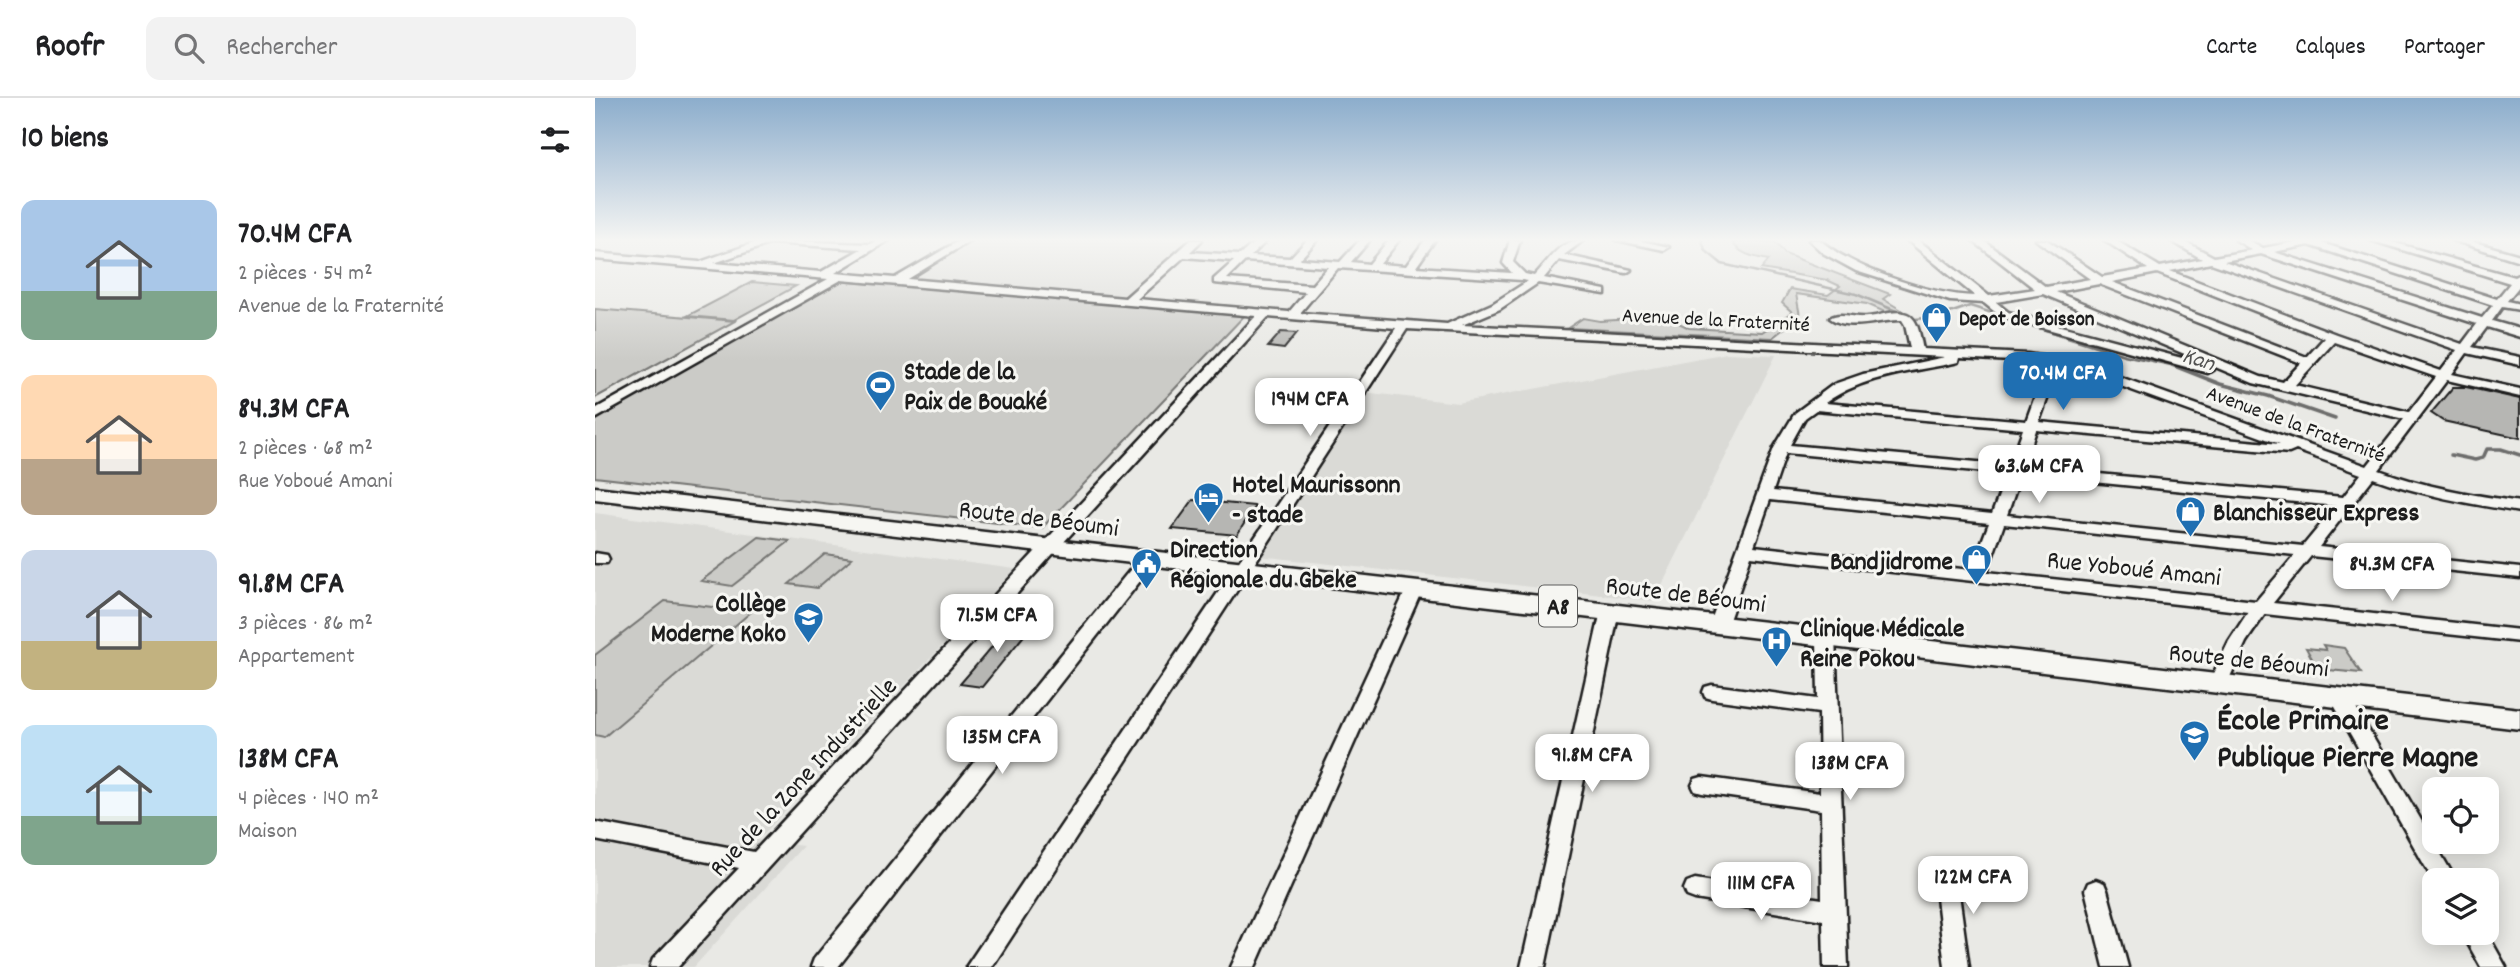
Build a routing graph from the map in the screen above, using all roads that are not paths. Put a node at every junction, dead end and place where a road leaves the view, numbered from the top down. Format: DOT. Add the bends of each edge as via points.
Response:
graph roads {
  1 [pos="2519,280"];
  2 [pos="833,281"];
  3 [pos="893,281"];
  4 [pos="898,281"];
  5 [pos="1151,281"];
  6 [pos="1218,281"];
  7 [pos="1323,281"];
  8 [pos="1534,281"];
  9 [pos="1538,281"];
  10 [pos="1898,281"];
  11 [pos="1962,281"];
  12 [pos="2030,281"];
  13 [pos="2101,281"];
  14 [pos="2185,281"];
  15 [pos="2270,281"];
  16 [pos="2352,281"];
  17 [pos="2429,281"];
  18 [pos="1315,289"];
  19 [pos="2044,291"];
  20 [pos="1601,292"];
  21 [pos="1986,300"];
  22 [pos="1127,302"];
  23 [pos="2499,303"];
  24 [pos="2520,307"];
  25 [pos="1265,313"];
  26 [pos="1292,315"];
  27 [pos="1836,318"];
  28 [pos="2485,324"];
  29 [pos="1404,325"];
  30 [pos="1444,327"];
  31 [pos="2520,333"];
  32 [pos="2332,337"];
  33 [pos="2465,349"];
  34 [pos="1917,351"];
  35 [pos="1974,354"];
  36 [pos="2307,361"];
  37 [pos="2520,361"];
  38 [pos="2054,362"];
  39 [pos="2444,376"];
  40 [pos="2257,380"];
  41 [pos="2285,388"];
  42 [pos="2520,393"];
  43 [pos="1811,406"];
  44 [pos="595,415"];
  45 [pos="2412,417"];
  46 [pos="2031,427"];
  47 [pos="1781,448"];
  48 [pos="2313,452"];
  49 [pos="2015,470"];
  50 [pos="2369,472"];
  51 [pos="595,493"];
  52 [pos="1766,495"];
  53 [pos="2347,502"];
  54 [pos="2520,507"];
  55 [pos="1997,519"];
  56 [pos="1049,546"];
  57 [pos="1743,550"];
  58 [pos="2308,552"];
  59 [pos="1149,558"];
  60 [pos="1244,569"];
  61 [pos="2520,573"];
  62 [pos="1977,577"];
  63 [pos="1414,590"];
  64 [pos="2260,607"];
  65 [pos="1610,611"];
  66 [pos="1718,626"];
  67 [pos="2520,636"];
  68 [pos="1826,638"];
  69 [pos="2217,685"];
  70 [pos="1712,692"];
  71 [pos="2340,698"];
  72 [pos="1828,707"];
  73 [pos="2520,719"];
  74 [pos="1702,785"];
  75 [pos="1829,803"];
  76 [pos="595,831"];
  77 [pos="757,862"];
  78 [pos="2438,868"];
  79 [pos="1945,872"];
  80 [pos="1695,889"];
  81 [pos="2096,890"];
  82 [pos="1834,911"];
  83 [pos="2482,945"];
  84 [pos="662,967"];
  85 [pos="823,967"];
  86 [pos="978,967"];
  87 [pos="1243,967"];
  88 [pos="1533,967"];
  89 [pos="1836,967"];
  90 [pos="1957,967"];
  91 [pos="2116,967"];
  92 [pos="2494,967"];
  1 -- 23 [label="street"];
  2 -- 44 [label="street"];
  3 -- 4 [label="street, Avenue de la Fraternité"];
  4 -- 22 [label="street, Avenue de la Fraternité"];
  5 -- 22 [label="street"];
  6 -- 18 [label="street"];
  7 -- 18 [label="street"];
  8 -- 30 [label="street" via="1488,311"];
  9 -- 20 [label="street"];
  10 -- 21 [label="street" via="1954,299"];
  11 -- 21 [label="street"];
  12 -- 19 [label="street"];
  13 -- 19 [label="street"];
  13 -- 36 [label="street"];
  14 -- 32 [label="street"];
  15 -- 33 [label="street"];
  16 -- 28 [label="street"];
  17 -- 23 [label="street"];
  18 -- 26 [label="street"];
  19 -- 21 [label="street"];
  19 -- 40 [label="street"];
  21 -- 40 [label="street" via="2011,316"];
  22 -- 25 [label="street, Avenue de la Fraternité"];
  23 -- 24 [label="street"];
  23 -- 28 [label="street"];
  25 -- 26 [label="street, Avenue de la Fraternité"];
  25 -- 56 [label="street, Rue de la Zone Industrielle"];
  26 -- 29 [label="street, Avenue de la Fraternité"];
  27 -- 34 [label="street" via="1905,317"];
  28 -- 31 [label="street"];
  28 -- 33 [label="street"];
  29 -- 30 [label="street, Avenue de la Fraternité"];
  29 -- 60 [label="street"];
  30 -- 34 [label="street, Avenue de la Fraternité"];
  32 -- 36 [label="street"];
  32 -- 39 [label="street"];
  33 -- 37 [label="street"];
  33 -- 39 [label="street"];
  34 -- 35 [label="street, Avenue de la Fraternité"];
  35 -- 38 [label="street, Avenue de la Fraternité"];
  35 -- 43 [label="street" via="1863,378"];
  36 -- 41 [label="street"];
  38 -- 46 [label="street"];
  38 -- 48 [label="street, Avenue de la Fraternité" via="2108,377"];
  39 -- 42 [label="street"];
  39 -- 45 [label="street"];
  40 -- 41 [label="street"];
  41 -- 45 [label="street"];
  43 -- 46 [label="street"];
  43 -- 47 [label="street"];
  45 -- 50 [label="street"];
  46 -- 48 [label="street"];
  46 -- 49 [label="street"];
  47 -- 49 [label="street"];
  47 -- 52 [label="street"];
  48 -- 50 [label="street, Avenue de la Fraternité"];
  49 -- 53 [label="street"];
  49 -- 55 [label="street"];
  50 -- 53 [label="street"];
  50 -- 54 [label="street, Avenue de la Fraternité" via="2433,491"];
  51 -- 56 [label="main road, Route de Béoumi / A8"];
  52 -- 55 [label="street"];
  52 -- 57 [label="street"];
  53 -- 58 [label="street"];
  55 -- 58 [label="street"];
  55 -- 62 [label="street"];
  56 -- 59 [label="main road, Route de Béoumi / A8"];
  56 -- 77 [label="street, Rue de la Zone Industrielle"];
  57 -- 62 [label="street, Rue Yoboué Amani"];
  57 -- 66 [label="street"];
  58 -- 61 [label="street"];
  58 -- 64 [label="street"];
  59 -- 60 [label="main road, Route de Béoumi / A8"];
  59 -- 85 [label="street"];
  60 -- 63 [label="main road, Route de Béoumi / A8"];
  60 -- 86 [label="street"];
  62 -- 64 [label="street, Rue Yoboué Amani"];
  63 -- 65 [label="main road, Route de Béoumi / A8"];
  63 -- 87 [label="street"];
  64 -- 67 [label="street, Rue Yoboué Amani"];
  64 -- 69 [label="street" via="2224,664"];
  65 -- 66 [label="main road, Route de Béoumi / A8"];
  65 -- 88 [label="street"];
  66 -- 68 [label="main road, Route de Béoumi / A8"];
  68 -- 69 [label="main road, Route de Béoumi / A8"];
  68 -- 72 [label="street"];
  69 -- 71 [label="main road, Route de Béoumi / A8"];
  70 -- 72 [label="street"];
  71 -- 73 [label="main road, Route de Béoumi / A8"];
  71 -- 78 [label="street"];
  72 -- 75 [label="street"];
  74 -- 75 [label="street"];
  75 -- 82 [label="street"];
  76 -- 77 [label="street"];
  77 -- 84 [label="street, Rue de la Zone Industrielle"];
  79 -- 90 [label="street"];
  80 -- 82 [label="street"];
  81 -- 91 [label="street"];
  82 -- 89 [label="street"];
  83 -- 92 [label="street"];
}
